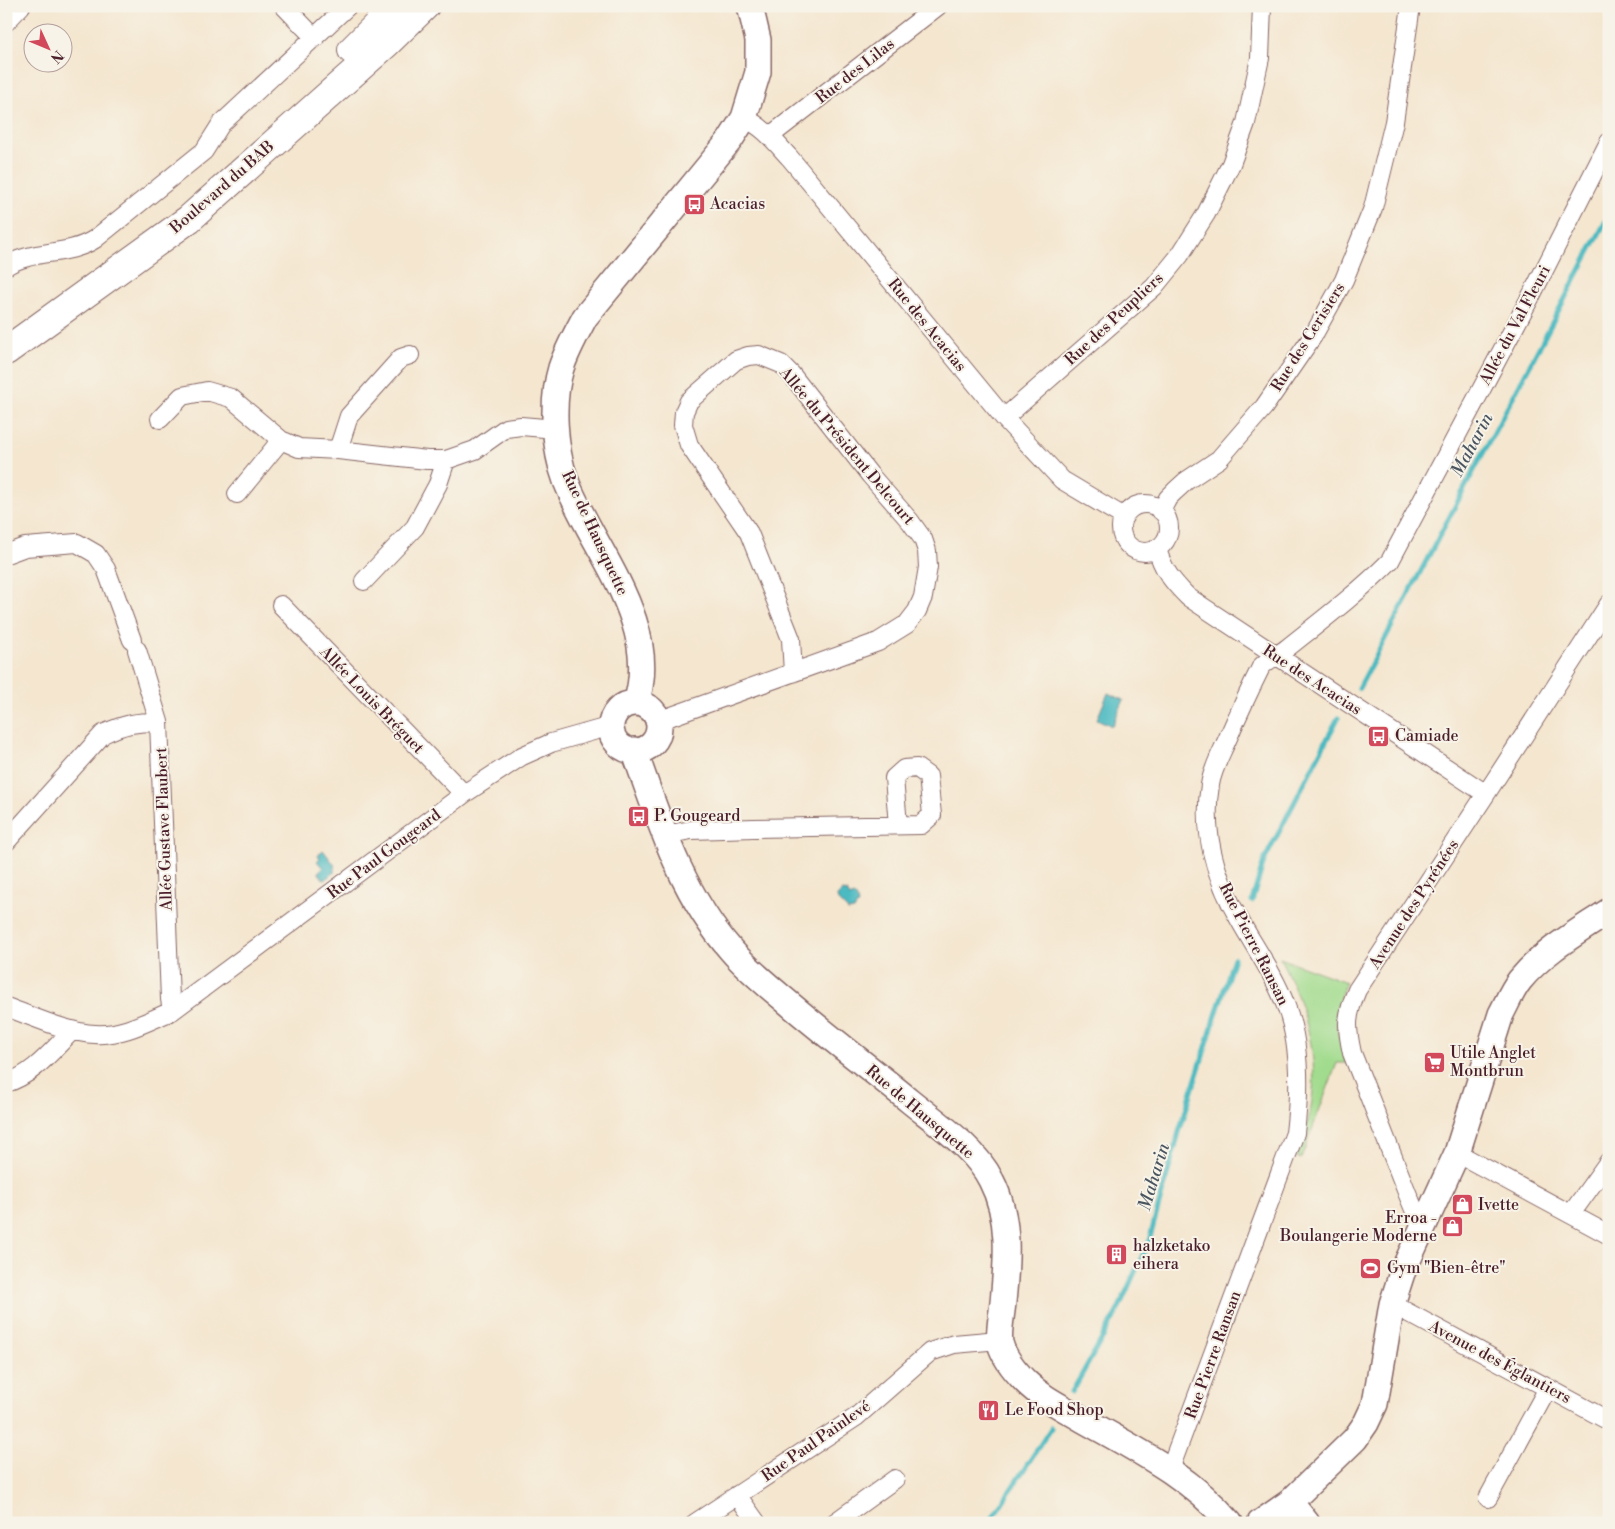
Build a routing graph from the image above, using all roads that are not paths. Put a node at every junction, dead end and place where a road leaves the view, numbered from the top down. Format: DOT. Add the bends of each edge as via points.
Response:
graph roads {
  1 [pos="21,6"];
  2 [pos="284,6"];
  3 [pos="348,6"];
  4 [pos="396,6"];
  5 [pos="425,6"];
  6 [pos="750,6"];
  7 [pos="938,6"];
  8 [pos="1262,6"];
  9 [pos="1411,6"];
  10 [pos="6,22"];
  11 [pos="315,38"];
  12 [pos="744,118"];
  13 [pos="770,136"];
  14 [pos="1609,142"];
  15 [pos="189,219"];
  16 [pos="6,266"];
  17 [pos="6,351"];
  18 [pos="410,355"];
  19 [pos="1004,418"];
  20 [pos="160,419"];
  21 [pos="556,429"];
  22 [pos="281,440"];
  23 [pos="338,450"];
  24 [pos="446,460"];
  25 [pos="237,494"];
  26 [pos="1161,511"];
  27 [pos="1124,517"];
  28 [pos="1158,548"];
  29 [pos="6,554"];
  30 [pos="364,581"];
  31 [pos="1609,604"];
  32 [pos="281,605"];
  33 [pos="1276,656"];
  34 [pos="793,673"];
  35 [pos="636,703"];
  36 [pos="658,721"];
  37 [pos="159,722"];
  38 [pos="611,726"];
  39 [pos="634,750"];
  40 [pos="464,794"];
  41 [pos="1486,794"];
  42 [pos="898,825"];
  43 [pos="665,835"];
  44 [pos="6,842"];
  45 [pos="1609,911"];
  46 [pos="6,1007"];
  47 [pos="172,1011"];
  48 [pos="74,1030"];
  49 [pos="6,1083"];
  50 [pos="1457,1153"];
  51 [pos="1609,1160"];
  52 [pos="1571,1214"];
  53 [pos="1424,1227"];
  54 [pos="1609,1235"];
  55 [pos="1392,1304"];
  56 [pos="999,1340"];
  57 [pos="1548,1388"];
  58 [pos="1609,1421"];
  59 [pos="1170,1469"];
  60 [pos="895,1479"];
  61 [pos="737,1495"];
  62 [pos="1488,1498"];
  63 [pos="1290,1502"];
  64 [pos="695,1523"];
  65 [pos="757,1523"];
  66 [pos="834,1523"];
  67 [pos="1230,1523"];
  68 [pos="1260,1523"];
  69 [pos="1307,1523"];
  1 -- 10 [label="street"];
  2 -- 11 [label="street"];
  3 -- 11 [label="street"];
  4 -- 15 [label="main road" via="368,36 213,176"];
  5 -- 15 [label="main road, Boulevard du BAB"];
  6 -- 12 [label="street, Rue de Hausquette" via="758,40 758,72"];
  7 -- 13 [label="street, Rue des Lilas"];
  8 -- 19 [label="street, Rue des Peupliers" via="1260,58 1246,123 1231,164 1206,214 1180,255 1154,287"];
  9 -- 26 [label="street, Rue des Cerisiers" via="1394,122 1376,198 1344,280 1312,336 1264,408 1219,460 1175,490"];
  11 -- 16 [label="street" via="221,124 204,151 95,239 71,250 27,257"];
  12 -- 13 [label="street, Rue des Acacias"];
  12 -- 21 [label="street, Rue de Hausquette" via="730,140 585,317 561,370"];
  13 -- 19 [label="street, Rue des Acacias"];
  14 -- 33 [label="street, Allée du Val Fleuri" via="1390,561"];
  15 -- 17 [label="main road, Boulevard du BAB"];
  18 -- 23 [label="street" via="401,358 348,416"];
  19 -- 27 [label="street, Rue des Acacias" via="1062,480"];
  20 -- 22 [label="street" via="182,396 207,391 231,398"];
  21 -- 24 [label="street" via="506,428 475,450"];
  21 -- 35 [label="street, Rue de Hausquette" via="566,480 628,604 638,633 642,661"];
  22 -- 23 [label="street" via="299,448"];
  22 -- 25 [label="street"];
  23 -- 24 [label="street"];
  24 -- 30 [label="street" via="438,484 415,527"];
  26 -- 27 [label="street" via="1141,505"];
  26 -- 28 [label="street" via="1166,518 1168,535"];
  27 -- 28 [label="street" via="1121,532 1129,546 1142,552"];
  28 -- 33 [label="street, Rue des Acacias" via="1161,562 1173,582 1188,597"];
  29 -- 37 [label="street, Allée Gustave Flaubert" via="25,547 77,543 96,554 106,569"];
  31 -- 41 [label="street, Avenue des Pyrénées"];
  32 -- 40 [label="street, Allée Louis Bréguet"];
  33 -- 41 [label="street, Rue des Acacias"];
  33 -- 59 [label="street, Rue Pierre Ransan" via="1260,668 1217,763 1210,783 1208,827 1214,862 1226,892 1287,1008 1298,1073 1295,1133"];
  34 -- 34 [label="street, Allée du Président Delcourt" via="878,642 907,624 922,597 928,567 927,551 910,521 781,364 759,355 748,356 736,360 689,401 683,425 689,445 749,533 791,639"];
  34 -- 36 [label="street, Allée du Président Delcourt"];
  35 -- 36 [label="street" via="650,708"];
  35 -- 38 [label="street" via="622,707"];
  36 -- 39 [label="street" via="654,742 642,750"];
  37 -- 44 [label="street" via="123,724 103,734"];
  37 -- 47 [label="street, Allée Gustave Flaubert"];
  38 -- 39 [label="street" via="620,745"];
  38 -- 40 [label="street, Rue Paul Gougeard" via="552,743 522,756"];
  39 -- 43 [label="street, Rue de Hausquette"];
  40 -- 47 [label="street, Rue Paul Gougeard"];
  41 -- 53 [label="street, Avenue des Pyrénées" via="1357,990 1349,1010 1352,1053 1411,1203"];
  42 -- 43 [label="street" via="691,830"];
  43 -- 56 [label="street, Rue de Hausquette" via="686,884 708,921 732,951 817,1027 970,1151 991,1179 1002,1209 1007,1238"];
  45 -- 50 [label="street" via="1561,943 1529,970 1516,986 1501,1014"];
  46 -- 48 [label="street, Rue Paul Gougeard"];
  47 -- 48 [label="street, Rue Paul Gougeard" via="129,1029 94,1034"];
  48 -- 49 [label="street" via="39,1065"];
  50 -- 52 [label="street"];
  50 -- 53 [label="street"];
  51 -- 52 [label="street"];
  52 -- 54 [label="street"];
  53 -- 55 [label="street" via="1402,1273"];
  55 -- 57 [label="street, Avenue des Églantiers"];
  55 -- 63 [label="street" via="1375,1404 1366,1423 1355,1439"];
  56 -- 59 [label="street" via="1013,1368 1045,1398"];
  56 -- 61 [label="street, Rue Paul Painlevé" via="954,1344 930,1352 856,1417"];
  57 -- 58 [label="street, Avenue des Églantiers"];
  57 -- 62 [label="street"];
  59 -- 67 [label="street" via="1191,1484"];
  60 -- 66 [label="street"];
  61 -- 64 [label="street, Rue Paul Painlevé"];
  61 -- 65 [label="street"];
  63 -- 68 [label="street"];
  63 -- 69 [label="street"];
}
